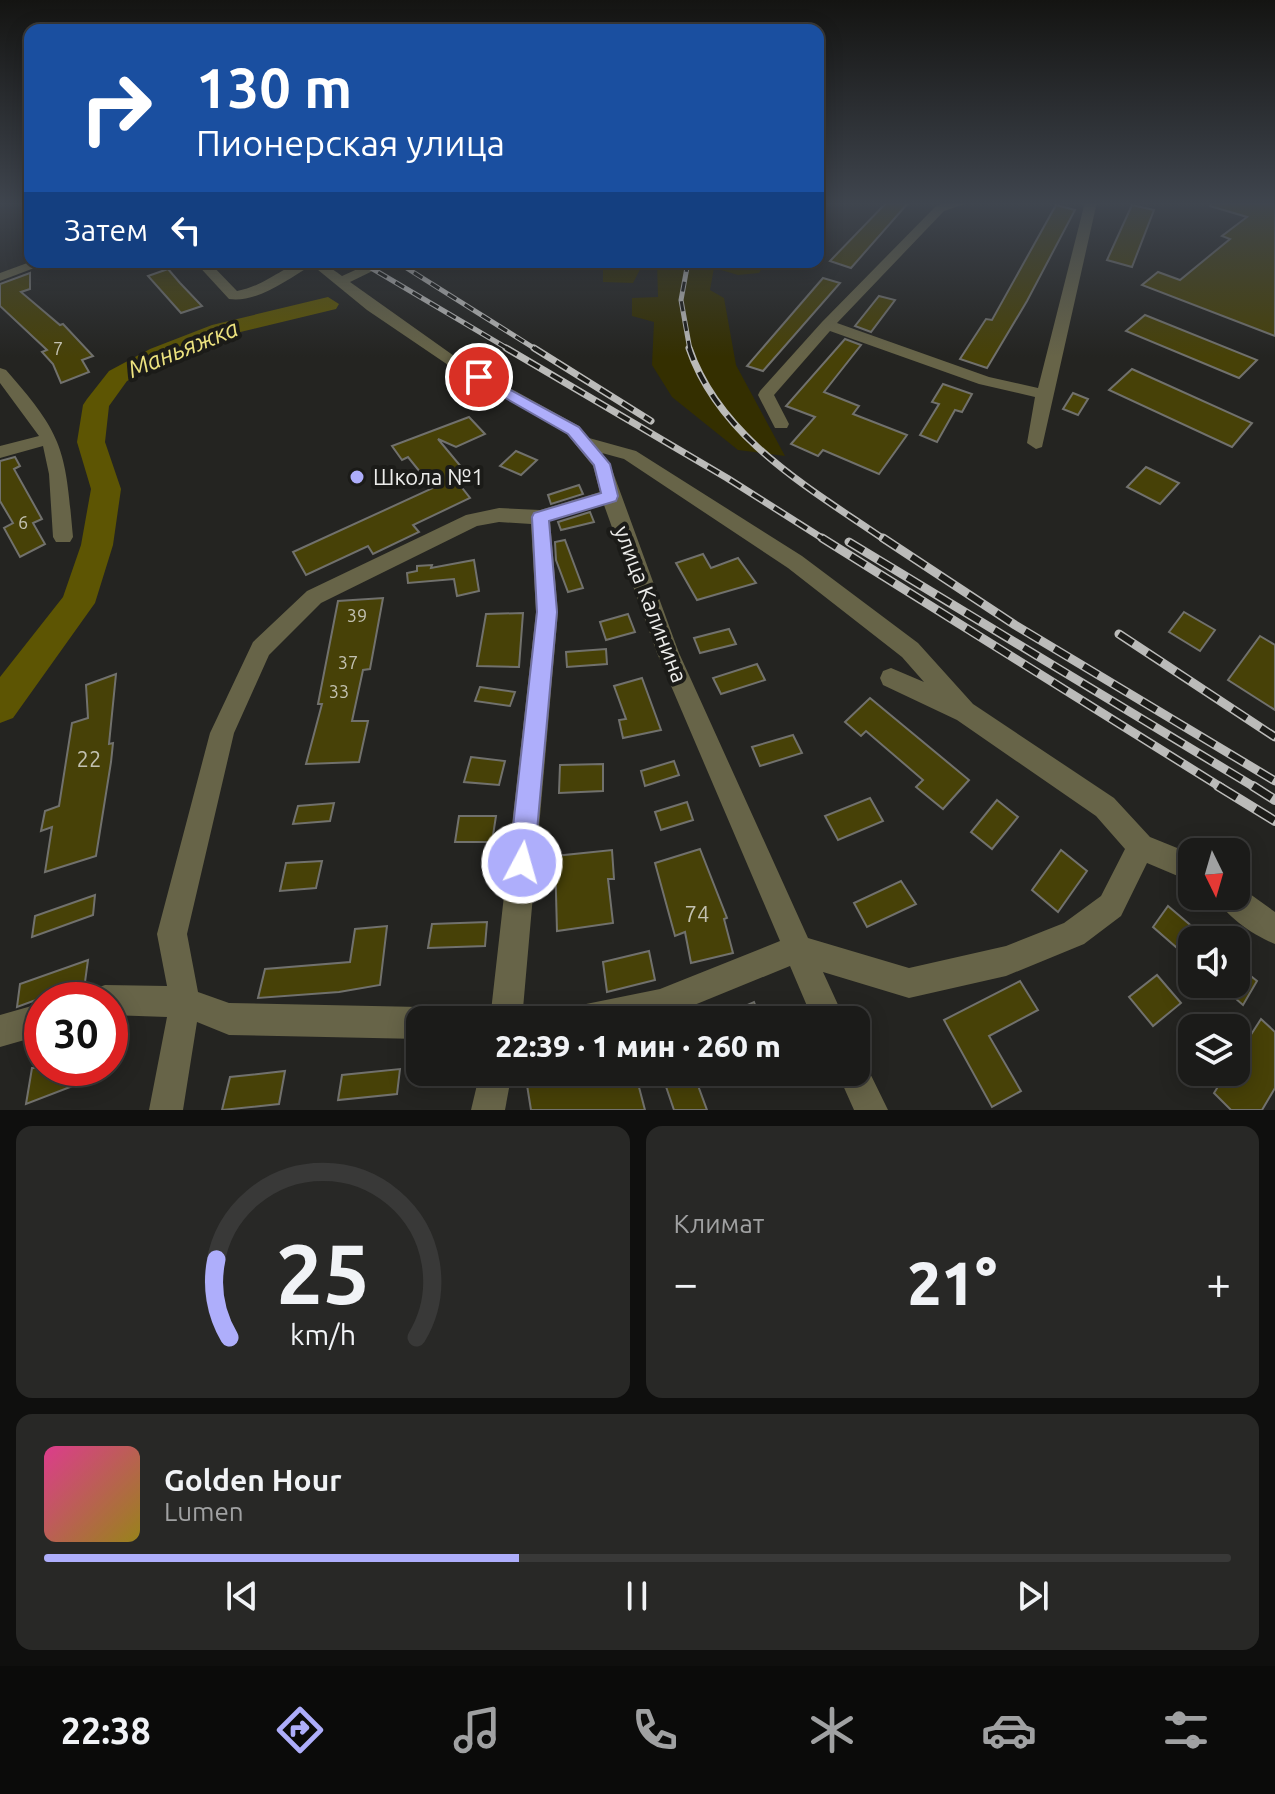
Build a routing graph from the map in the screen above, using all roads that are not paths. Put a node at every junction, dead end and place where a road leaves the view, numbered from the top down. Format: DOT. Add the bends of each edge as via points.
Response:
graph roads {
  1 [pos="896,254"];
  2 [pos="1078,254"];
  3 [pos="26,268"];
  4 [pos="208,268"];
  5 [pos="298,268"];
  6 [pos="324,268"];
  7 [pos="371,268"];
  8 [pos="0,277"];
  9 [pos="342,281"];
  10 [pos="827,325"];
  11 [pos="0,373"];
  12 [pos="1044,394"];
  13 [pos="781,424"];
  14 [pos="49,439"];
  15 [pos="586,443"];
  16 [pos="1036,443"];
  17 [pos="0,452"];
  18 [pos="610,496"];
  19 [pos="540,517"];
  20 [pos="63,537"];
  21 [pos="891,678"];
  22 [pos="965,712"];
  23 [pos="1141,847"];
  24 [pos="1178,862"];
  25 [pos="1249,910"];
  26 [pos="1275,930"];
  27 [pos="797,949"];
  28 [pos="128,1001"];
  29 [pos="185,1002"];
  30 [pos="507,1006"];
  31 [pos="651,1006"];
  32 [pos="823,1006"];
  33 [pos="406,1023"];
  34 [pos="24,1024"];
  35 [pos="0,1031"];
  36 [pos="493,1086"];
  37 [pos="860,1086"];
  38 [pos="166,1110"];
  39 [pos="488,1110"];
  40 [pos="871,1110"];
  1 -- 10 [label="street"];
  2 -- 12 [label="street"];
  3 -- 8 [label="street"];
  4 -- 5 [label="street" via="234,296 254,292"];
  6 -- 9 [label="street, улица Калинина"];
  7 -- 9 [label="street"];
  9 -- 15 [label="street, улица Калинина" via="459,366 573,430"];
  10 -- 12 [label="street" via="985,381"];
  10 -- 13 [label="street" via="766,395"];
  11 -- 14 [label="street"];
  12 -- 16 [label="street"];
  14 -- 17 [label="street"];
  14 -- 20 [label="street"];
  15 -- 18 [label="street, улица Калинина" via="601,464"];
  15 -- 22 [label="street" via="630,455 795,562 910,650"];
  18 -- 19 [label="street"];
  18 -- 27 [label="street, улица Калинина" via="668,653"];
  19 -- 29 [label="street" via="473,520 314,597 261,649 222,733 172,934"];
  19 -- 30 [label="street" via="547,612"];
  21 -- 22 [label="street"];
  22 -- 23 [label="street" via="1105,807"];
  23 -- 24 [label="street"];
  23 -- 27 [label="street" via="1111,906 1074,934 1006,961 909,983"];
  25 -- 26 [label="street"];
  27 -- 31 [label="street"];
  27 -- 32 [label="street, улица Калинина"];
  28 -- 29 [label="street"];
  29 -- 33 [label="street" via="229,1019"];
  29 -- 38 [label="street"];
  34 -- 35 [label="street"];
  36 -- 39 [label="street"];
  37 -- 40 [label="street"];
}
